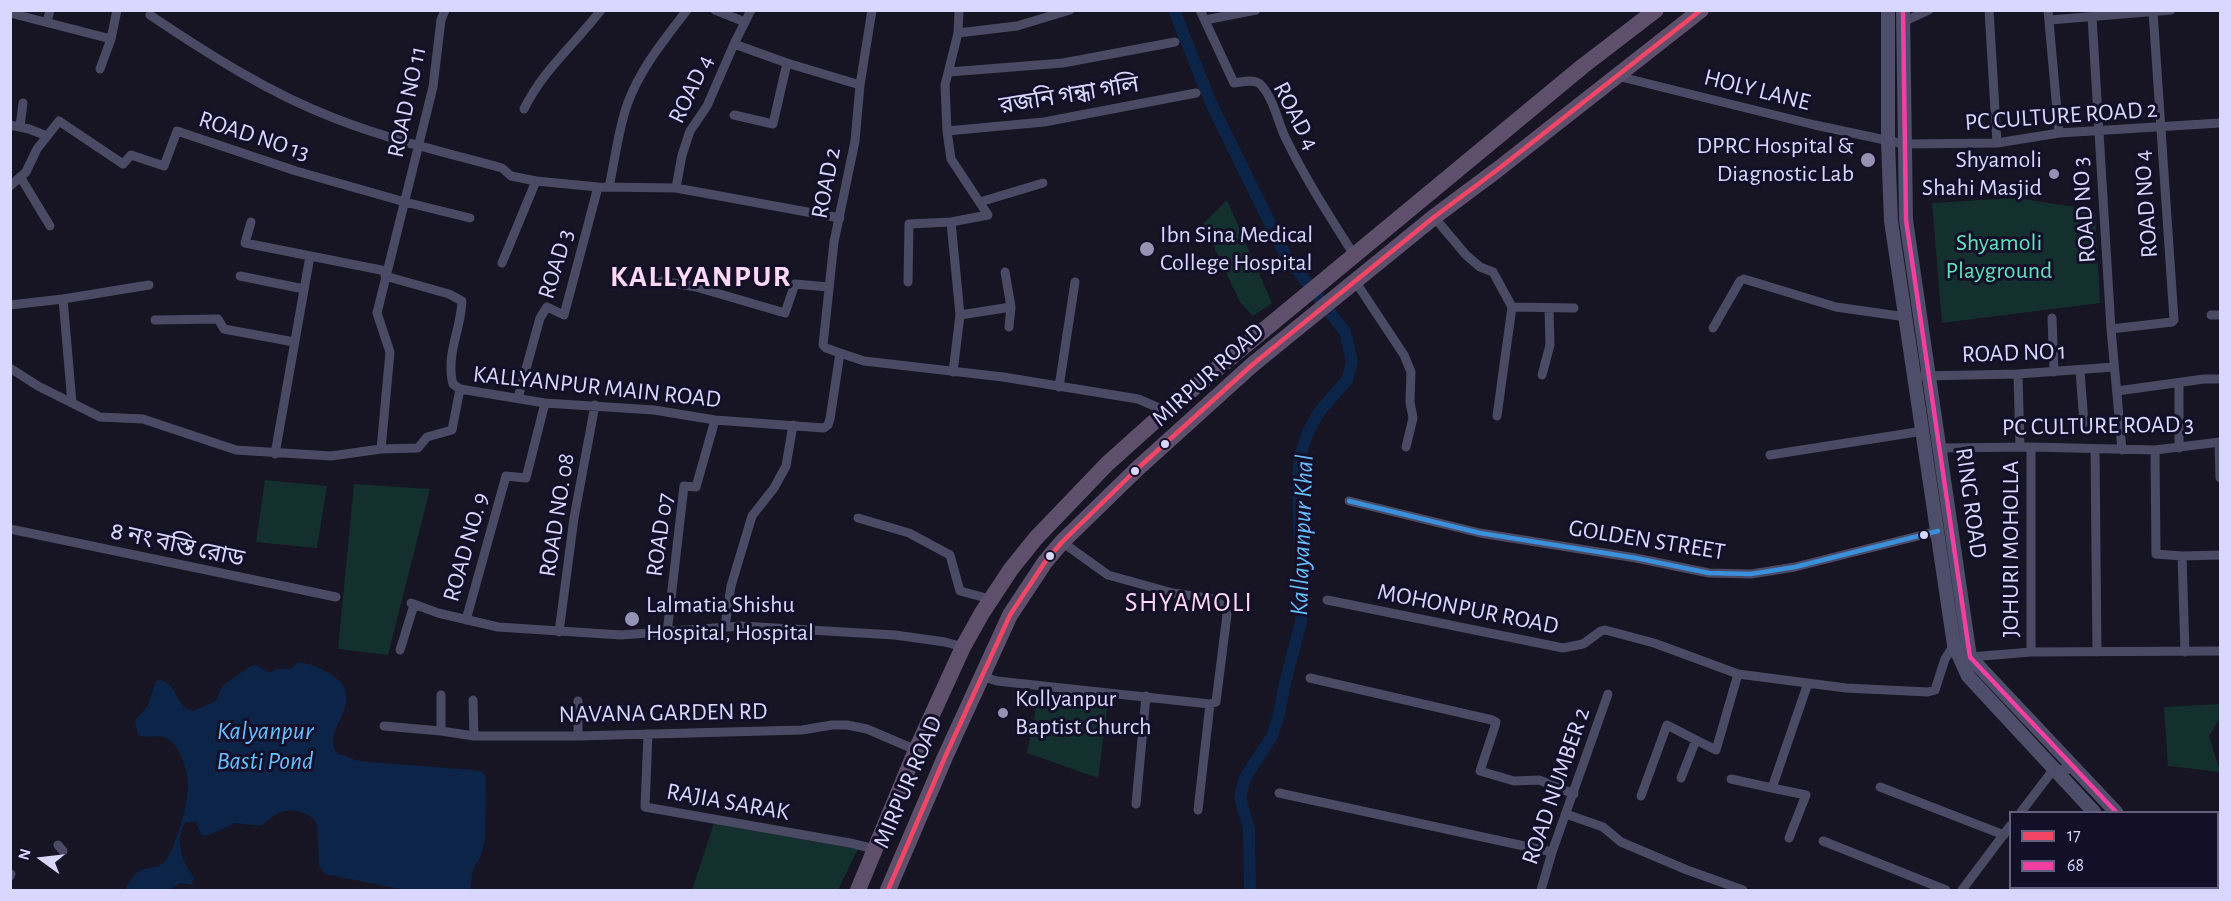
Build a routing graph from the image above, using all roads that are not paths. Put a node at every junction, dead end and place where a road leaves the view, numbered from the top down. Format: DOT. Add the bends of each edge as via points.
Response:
graph roads {
  1 [pos="50,10"];
  2 [pos="117,10"];
  3 [pos="445,10"];
  4 [pos="601,10"];
  5 [pos="687,10"];
  6 [pos="715,10"];
  7 [pos="751,10"];
  8 [pos="872,10"];
  9 [pos="959,10"];
  10 [pos="1070,10"];
  11 [pos="1200,10"];
  12 [pos="1256,10"];
  13 [pos="1656,10"];
  14 [pos="1701,10"];
  15 [pos="1888,10"];
  16 [pos="1929,10"];
  17 [pos="1989,10"];
  18 [pos="2171,10"];
  19 [pos="2153,12"];
  20 [pos="10,13"];
  21 [pos="150,15"];
  22 [pos="2049,15"];
  23 [pos="1903,16"];
  24 [pos="2092,17"];
  25 [pos="1205,20"];
  26 [pos="47,22"];
  27 [pos="745,22"];
  28 [pos="958,33"];
  29 [pos="111,39"];
  30 [pos="1175,42"];
  31 [pos="734,44"];
  32 [pos="787,63"];
  33 [pos="1583,66"];
  34 [pos="100,69"];
  35 [pos="949,72"];
  36 [pos="1617,76"];
  37 [pos="860,85"];
  38 [pos="1602,87"];
  39 [pos="1557,88"];
  40 [pos="1196,93"];
  41 [pos="23,103"];
  42 [pos="1575,108"];
  43 [pos="524,109"];
  44 [pos="734,115"];
  45 [pos="2220,123"];
  46 [pos="15,126"];
  47 [pos="2160,127"];
  48 [pos="2098,130"];
  49 [pos="947,131"];
  50 [pos="2059,133"];
  51 [pos="47,136"];
  52 [pos="1888,142"];
  53 [pos="1997,143"];
  54 [pos="1904,144"];
  55 [pos="418,145"];
  56 [pos="21,178"];
  57 [pos="536,181"];
  58 [pos="1043,183"];
  59 [pos="10,186"];
  60 [pos="598,187"];
  61 [pos="609,187"];
  62 [pos="676,188"];
  63 [pos="405,202"];
  64 [pos="981,203"];
  65 [pos="1434,217"];
  66 [pos="470,218"];
  67 [pos="840,218"];
  68 [pos="251,222"];
  69 [pos="951,222"];
  70 [pos="50,226"];
  71 [pos="310,255"];
  72 [pos="1354,255"];
  73 [pos="502,263"];
  74 [pos="1005,272"];
  75 [pos="385,273"];
  76 [pos="240,276"];
  77 [pos="662,280"];
  78 [pos="908,282"];
  79 [pos="1076,282"];
  80 [pos="149,285"];
  81 [pos="1349,286"];
  82 [pos="829,287"];
  83 [pos="304,289"];
  84 [pos="63,298"];
  85 [pos="10,305"];
  86 [pos="1512,307"];
  87 [pos="1011,308"];
  88 [pos="1549,308"];
  89 [pos="1574,308"];
  90 [pos="960,315"];
  91 [pos="1906,317"];
  92 [pos="2052,318"];
  93 [pos="155,320"];
  94 [pos="1009,327"];
  95 [pos="1713,328"];
  96 [pos="2111,329"];
  97 [pos="294,342"];
  98 [pos="840,353"];
  99 [pos="10,368"];
  100 [pos="2114,368"];
  101 [pos="2080,371"];
  102 [pos="953,372"];
  103 [pos="2054,372"];
  104 [pos="2018,374"];
  105 [pos="1542,375"];
  106 [pos="1929,375"];
  107 [pos="1915,376"];
  108 [pos="2220,379"];
  109 [pos="2179,384"];
  110 [pos="1059,387"];
  111 [pos="460,389"];
  112 [pos="2117,391"];
  113 [pos="518,398"];
  114 [pos="72,403"];
  115 [pos="545,403"];
  116 [pos="595,405"];
  117 [pos="1166,411"];
  118 [pos="1497,416"];
  119 [pos="715,420"];
  120 [pos="2084,423"];
  121 [pos="793,425"];
  122 [pos="1923,431"];
  123 [pos="2220,442"];
  124 [pos="1406,447"];
  125 [pos="2020,447"];
  126 [pos="2031,447"];
  127 [pos="1941,448"];
  128 [pos="2179,448"];
  129 [pos="381,449"];
  130 [pos="2095,449"];
  131 [pos="2122,450"];
  132 [pos="2155,450"];
  133 [pos="275,454"];
  134 [pos="1770,455"];
  135 [pos="2220,478"];
  136 [pos="1349,501"];
  137 [pos="858,518"];
  138 [pos="10,529"];
  139 [pos="1938,531"];
  140 [pos="1062,542"];
  141 [pos="2220,555"];
  142 [pos="2182,556"];
  143 [pos="336,597"];
  144 [pos="990,599"];
  145 [pos="1327,600"];
  146 [pos="465,620"];
  147 [pos="725,626"];
  148 [pos="559,632"];
  149 [pos="667,633"];
  150 [pos="1954,645"];
  151 [pos="963,647"];
  152 [pos="399,650"];
  153 [pos="2220,651"];
  154 [pos="2031,652"];
  155 [pos="2097,652"];
  156 [pos="2185,652"];
  157 [pos="1970,657"];
  158 [pos="1738,674"];
  159 [pos="981,676"];
  160 [pos="1310,678"];
  161 [pos="1808,683"];
  162 [pos="1608,694"];
  163 [pos="441,695"];
  164 [pos="1146,696"];
  165 [pos="473,699"];
  166 [pos="578,701"];
  167 [pos="1210,704"];
  168 [pos="384,726"];
  169 [pos="441,731"];
  170 [pos="648,734"];
  171 [pos="474,736"];
  172 [pos="578,736"];
  173 [pos="1696,740"];
  174 [pos="916,750"];
  175 [pos="2074,769"];
  176 [pos="2053,770"];
  177 [pos="1681,778"];
  178 [pos="1731,778"];
  179 [pos="1880,787"];
  180 [pos="1772,788"];
  181 [pos="1279,793"];
  182 [pos="1574,794"];
  183 [pos="1641,796"];
  184 [pos="1136,804"];
  185 [pos="1198,810"];
  186 [pos="2022,811"];
  187 [pos="2092,811"];
  188 [pos="2114,811"];
  189 [pos="1566,814"];
  190 [pos="2009,828"];
  191 [pos="2004,836"];
  192 [pos="1789,838"];
  193 [pos="1823,841"];
  194 [pos="875,849"];
  195 [pos="1552,852"];
  196 [pos="858,891"];
  197 [pos="888,891"];
  198 [pos="1541,891"];
  199 [pos="1743,891"];
  200 [pos="1946,891"];
  201 [pos="1962,891"];
  1 -- 26 [label="street"];
  2 -- 29 [label="street"];
  3 -- 55 [label="street, ROAD NO 11" via="433,87"];
  4 -- 43 [label="street" via="550,67"];
  5 -- 61 [label="street" via="636,85 627,106"];
  6 -- 27 [label="street"];
  7 -- 27 [label="street, ROAD 4"];
  8 -- 37 [label="street, ROAD 2"];
  9 -- 28 [label="street"];
  10 -- 28 [label="street" via="1017,26"];
  11 -- 25 [label="street, ROAD 4"];
  12 -- 25 [label="street"];
  13 -- 33 [label="highway, MIRPUR ROAD"];
  14 -- 36 [label="highway, MIRPUR ROAD"];
  15 -- 52 [label="main road, RING ROAD"];
  16 -- 23 [label="street"];
  17 -- 53 [label="street"];
  18 -- 19 [label="street"];
  19 -- 24 [label="street"];
  19 -- 47 [label="street, ROAD NO 4"];
  20 -- 26 [label="street"];
  21 -- 55 [label="street" via="274,91 334,118"];
  22 -- 24 [label="street"];
  22 -- 50 [label="street"];
  23 -- 54 [label="main road, RING ROAD"];
  24 -- 48 [label="street, ROAD NO 3"];
  25 -- 72 [label="street, ROAD 4" via="1234,83 1260,83 1311,186"];
  26 -- 29 [label="street"];
  27 -- 31 [label="street, ROAD 4"];
  28 -- 35 [label="street"];
  29 -- 34 [label="street"];
  30 -- 35 [label="street" via="1063,63"];
  31 -- 32 [label="street"];
  31 -- 62 [label="street, ROAD 4" via="707,106 690,131"];
  32 -- 37 [label="street"];
  32 -- 44 [label="street" via="773,123"];
  33 -- 38 [label="highway"];
  33 -- 39 [label="highway, MIRPUR ROAD"];
  35 -- 49 [label="street" via="945,85"];
  36 -- 38 [label="highway, MIRPUR ROAD"];
  36 -- 52 [label="street, HOLY LANE"];
  37 -- 67 [label="street, ROAD 2" via="855,141"];
  38 -- 42 [label="highway, MIRPUR ROAD"];
  39 -- 42 [label="highway"];
  39 -- 72 [label="highway, MIRPUR ROAD"];
  40 -- 49 [label="street, রজনি গন্ধা গলি" via="1044,122"];
  41 -- 46 [label="street"];
  42 -- 65 [label="highway, MIRPUR ROAD"];
  45 -- 47 [label="street, PC CULTURE ROAD 2"];
  46 -- 51 [label="street"];
  47 -- 48 [label="street, PC CULTURE ROAD 2"];
  47 -- 96 [label="street, ROAD NO 4" via="2173,321"];
  48 -- 50 [label="street, PC CULTURE ROAD 2"];
  48 -- 96 [label="street, ROAD NO 3"];
  49 -- 64 [label="street" via="951,159"];
  50 -- 53 [label="street, PC CULTURE ROAD 2"];
  51 -- 56 [label="street"];
  51 -- 63 [label="street, ROAD NO 13" via="59,121 123,164 131,155 164,166 177,131"];
  52 -- 54 [label="street"];
  52 -- 91 [label="main road, RING ROAD" via="1891,221"];
  53 -- 54 [label="street, PC CULTURE ROAD 2"];
  54 -- 106 [label="main road, RING ROAD" via="1906,220"];
  55 -- 57 [label="street"];
  55 -- 63 [label="street, ROAD NO 11"];
  56 -- 59 [label="street"];
  56 -- 70 [label="street"];
  57 -- 60 [label="street"];
  57 -- 73 [label="street"];
  58 -- 64 [label="street"];
  60 -- 61 [label="street"];
  60 -- 113 [label="street, ROAD 3" via="564,315 547,307 544,310"];
  61 -- 62 [label="street"];
  62 -- 67 [label="street"];
  63 -- 66 [label="street"];
  63 -- 75 [label="street, ROAD NO 11"];
  64 -- 69 [label="street" via="988,215"];
  65 -- 81 [label="highway, MIRPUR ROAD"];
  65 -- 86 [label="street" via="1466,255 1493,272"];
  67 -- 82 [label="street, ROAD 2"];
  68 -- 71 [label="street" via="245,243"];
  69 -- 78 [label="street" via="909,224"];
  69 -- 90 [label="street"];
  71 -- 75 [label="street"];
  71 -- 83 [label="street"];
  72 -- 117 [label="highway, MIRPUR ROAD"];
  74 -- 87 [label="street"];
  75 -- 111 [label="street" via="462,301 451,351 452,380"];
  75 -- 129 [label="street, ROAD NO 11" via="377,313 390,352"];
  76 -- 83 [label="street"];
  77 -- 82 [label="street" via="785,313 795,284"];
  79 -- 110 [label="street"];
  80 -- 84 [label="street"];
  81 -- 124 [label="street" via="1404,355 1411,372 1413,418"];
  81 -- 140 [label="highway, MIRPUR ROAD" via="1252,366"];
  82 -- 98 [label="street, ROAD 2" via="823,345"];
  83 -- 97 [label="street"];
  84 -- 85 [label="street"];
  84 -- 114 [label="street"];
  86 -- 88 [label="street"];
  86 -- 118 [label="street"];
  87 -- 90 [label="street"];
  87 -- 94 [label="street"];
  88 -- 89 [label="street"];
  88 -- 105 [label="street" via="1550,345"];
  90 -- 102 [label="street"];
  91 -- 95 [label="street" via="1836,307 1744,279"];
  91 -- 107 [label="main road, RING ROAD"];
  92 -- 103 [label="street"];
  93 -- 97 [label="street" via="218,319 224,329"];
  96 -- 100 [label="street, ROAD NO 3"];
  97 -- 133 [label="street"];
  98 -- 102 [label="street" via="864,361"];
  98 -- 121 [label="street, KALLYANPUR MAIN ROAD" via="828,425"];
  99 -- 114 [label="street, KALLYANPUR MAIN ROAD"];
  100 -- 101 [label="street, ROAD NO 1"];
  100 -- 112 [label="street, ROAD NO 3"];
  101 -- 103 [label="street, ROAD NO 1"];
  101 -- 120 [label="street"];
  102 -- 110 [label="street"];
  103 -- 104 [label="street, ROAD NO 1"];
  104 -- 106 [label="street, ROAD NO 1"];
  104 -- 125 [label="street"];
  106 -- 107 [label="street, ROAD NO 1"];
  106 -- 127 [label="main road, RING ROAD"];
  107 -- 122 [label="main road, RING ROAD"];
  108 -- 109 [label="street"];
  109 -- 112 [label="street"];
  109 -- 128 [label="street"];
  110 -- 117 [label="street" via="1138,399"];
  111 -- 113 [label="street, KALLYANPUR MAIN ROAD"];
  111 -- 129 [label="street, KALLYANPUR MAIN ROAD" via="452,430 427,437 418,448"];
  112 -- 131 [label="street, ROAD NO 3"];
  113 -- 115 [label="street, KALLYANPUR MAIN ROAD"];
  114 -- 133 [label="street, KALLYANPUR MAIN ROAD" via="100,417 143,419 217,445"];
  115 -- 116 [label="street, KALLYANPUR MAIN ROAD"];
  115 -- 146 [label="street, ROAD NO. 9" via="526,478 506,476"];
  116 -- 119 [label="street, KALLYANPUR MAIN ROAD"];
  116 -- 148 [label="street, ROAD NO. 08" via="574,518"];
  117 -- 144 [label="highway, MIRPUR ROAD" via="1071,500 1017,561"];
  119 -- 121 [label="street, KALLYANPUR MAIN ROAD"];
  119 -- 149 [label="street, ROAD 07" via="696,487 684,486"];
  121 -- 147 [label="street" via="786,466 752,516 731,586"];
  122 -- 134 [label="street"];
  122 -- 139 [label="main road, RING ROAD"];
  123 -- 128 [label="street, PC CULTURE ROAD 3"];
  123 -- 135 [label="street"];
  125 -- 126 [label="street, PC CULTURE ROAD 3"];
  125 -- 127 [label="street, PC CULTURE ROAD 3"];
  126 -- 130 [label="street, PC CULTURE ROAD 3"];
  126 -- 154 [label="street, JOHURI MOHOLLA"];
  127 -- 157 [label="main road, RING ROAD"];
  128 -- 132 [label="street, PC CULTURE ROAD 3"];
  129 -- 133 [label="street, KALLYANPUR MAIN ROAD" via="331,456"];
  130 -- 131 [label="street, PC CULTURE ROAD 3"];
  130 -- 155 [label="street"];
  131 -- 132 [label="street, PC CULTURE ROAD 3"];
  132 -- 142 [label="street" via="2156,554"];
  136 -- 139 [label="street, GOLDEN STREET" via="1480,533 1709,573 1751,574 1796,567"];
  137 -- 144 [label="street" via="909,533 950,555 960,591"];
  138 -- 143 [label="street, ৪ নং বস্তি রোড"];
  139 -- 150 [label="main road, RING ROAD"];
  140 -- 159 [label="highway, MIRPUR ROAD" via="1010,615"];
  140 -- 167 [label="street" via="1108,574 1221,603 1227,615 1217,701"];
  141 -- 142 [label="street"];
  142 -- 156 [label="street"];
  144 -- 151 [label="highway, MIRPUR ROAD"];
  145 -- 158 [label="street, MOHONPUR ROAD" via="1563,648 1583,644 1605,630 1654,643"];
  146 -- 148 [label="street"];
  146 -- 152 [label="street" via="412,604"];
  147 -- 149 [label="street"];
  147 -- 151 [label="street" via="895,635"];
  148 -- 149 [label="street"];
  150 -- 161 [label="street, MOHONPUR ROAD" via="1935,690 1928,692"];
  150 -- 176 [label="main road, RING ROAD" via="1968,676"];
  151 -- 174 [label="highway, MIRPUR ROAD"];
  153 -- 156 [label="street, JOHURI MOHOLLA"];
  154 -- 155 [label="street, JOHURI MOHOLLA"];
  154 -- 157 [label="street, JOHURI MOHOLLA"];
  155 -- 156 [label="street, JOHURI MOHOLLA"];
  157 -- 175 [label="main road"];
  158 -- 161 [label="street, MOHONPUR ROAD"];
  158 -- 173 [label="street" via="1716,750"];
  159 -- 164 [label="street"];
  159 -- 197 [label="highway, MIRPUR ROAD"];
  160 -- 182 [label="street" via="1492,720 1496,726 1480,771 1514,781 1539,780"];
  161 -- 180 [label="street"];
  162 -- 182 [label="street, ROAD NUMBER 2"];
  163 -- 169 [label="street"];
  164 -- 167 [label="street"];
  164 -- 184 [label="street"];
  165 -- 171 [label="street"];
  166 -- 172 [label="street"];
  167 -- 185 [label="street"];
  168 -- 169 [label="street, NAVANA GARDEN RD"];
  169 -- 171 [label="street, NAVANA GARDEN RD"];
  170 -- 172 [label="street, NAVANA GARDEN RD"];
  170 -- 174 [label="street, NAVANA GARDEN RD" via="848,725"];
  170 -- 194 [label="street, RAJIA SARAK" via="645,807"];
  171 -- 172 [label="street, NAVANA GARDEN RD"];
  173 -- 177 [label="street"];
  173 -- 183 [label="street" via="1667,725"];
  174 -- 194 [label="highway, MIRPUR ROAD"];
  175 -- 176 [label="street"];
  175 -- 188 [label="main road"];
  176 -- 186 [label="street"];
  176 -- 187 [label="main road, RING ROAD"];
  178 -- 180 [label="street"];
  179 -- 191 [label="street"];
  180 -- 192 [label="street" via="1806,795"];
  181 -- 195 [label="street"];
  182 -- 189 [label="street, ROAD NUMBER 2"];
  189 -- 195 [label="street, ROAD NUMBER 2"];
  189 -- 199 [label="street" via="1603,827 1621,842"];
  190 -- 191 [label="street"];
  191 -- 201 [label="street"];
  193 -- 200 [label="street"];
  194 -- 196 [label="highway, MIRPUR ROAD"];
  195 -- 198 [label="street, ROAD NUMBER 2"];
}
